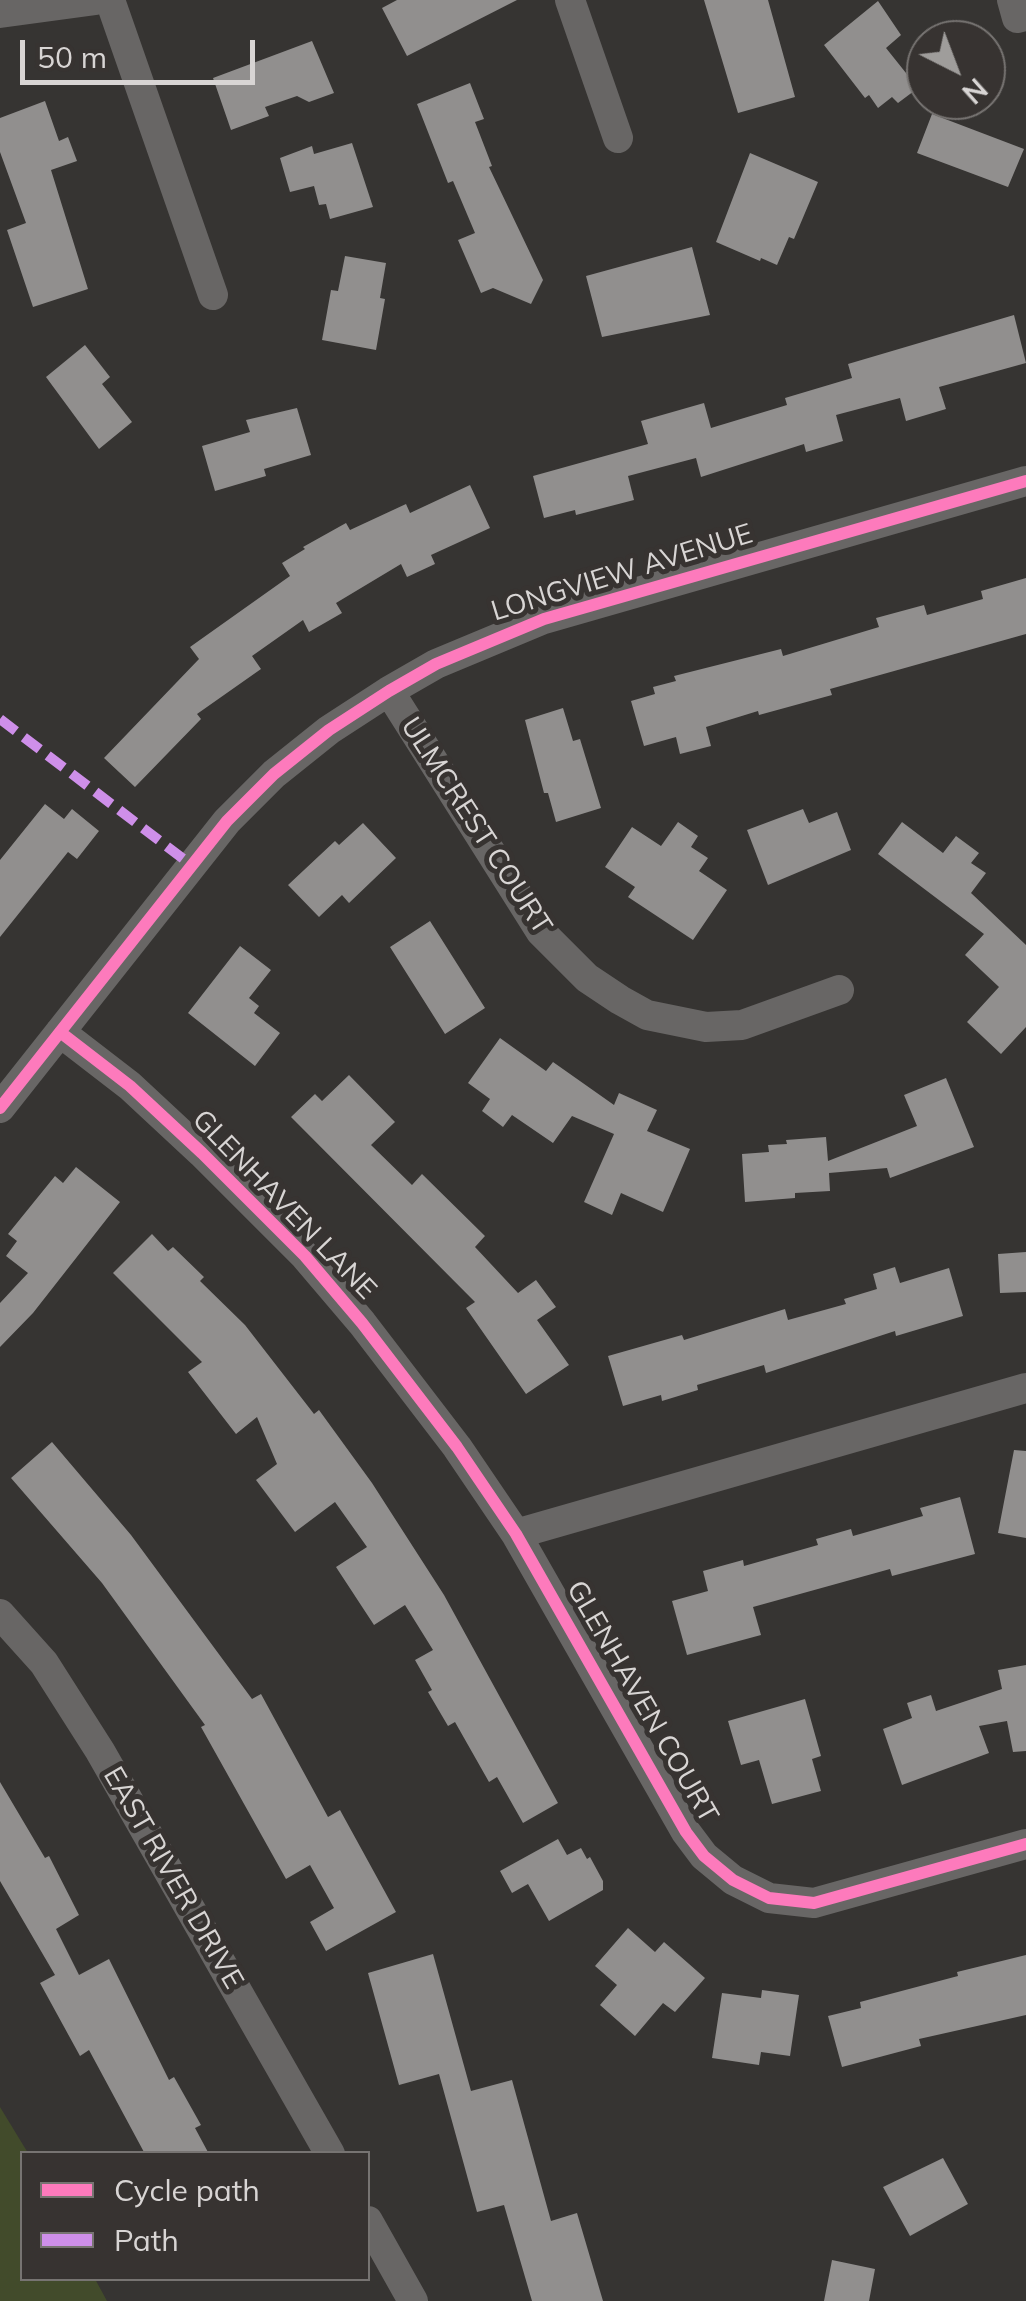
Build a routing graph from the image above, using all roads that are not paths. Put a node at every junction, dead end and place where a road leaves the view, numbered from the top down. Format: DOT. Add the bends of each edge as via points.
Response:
graph roads {
  1 [pos="96,0"];
  2 [pos="110,0"];
  3 [pos="570,0"];
  4 [pos="0,13"];
  5 [pos="618,138"];
  6 [pos="213,295"];
  7 [pos="1026,481"];
  8 [pos="389,691"];
  9 [pos="839,990"];
  10 [pos="60,1032"];
  11 [pos="0,1108"];
  12 [pos="1026,1388"];
  13 [pos="516,1534"];
  14 [pos="0,1614"];
  15 [pos="1026,1844"];
  16 [pos="328,2151"];
  17 [pos="370,2225"];
  18 [pos="413,2301"];
  1 -- 4 [label="street"];
  2 -- 6 [label="street"];
  3 -- 5 [label="street"];
  7 -- 8 [label="street, LONGVIEW AVENUE" via="544,620"];
  8 -- 9 [label="street, ULMCREST COURT" via="541,932 586,978 647,1015 706,1027 742,1025"];
  8 -- 10 [label="street, LONGVIEW AVENUE" via="315,741 227,821"];
  10 -- 11 [label="street, LONGVIEW AVENUE"];
  10 -- 13 [label="street, GLENHAVEN LANE" via="159,1112 305,1256 408,1382"];
  12 -- 13 [label="street"];
  13 -- 15 [label="street, GLENHAVEN COURT" via="686,1832 733,1880 769,1898 814,1903"];
  14 -- 16 [label="street, EAST RIVER DRIVE" via="44,1663 100,1751"];
  17 -- 18 [label="street"];
}
